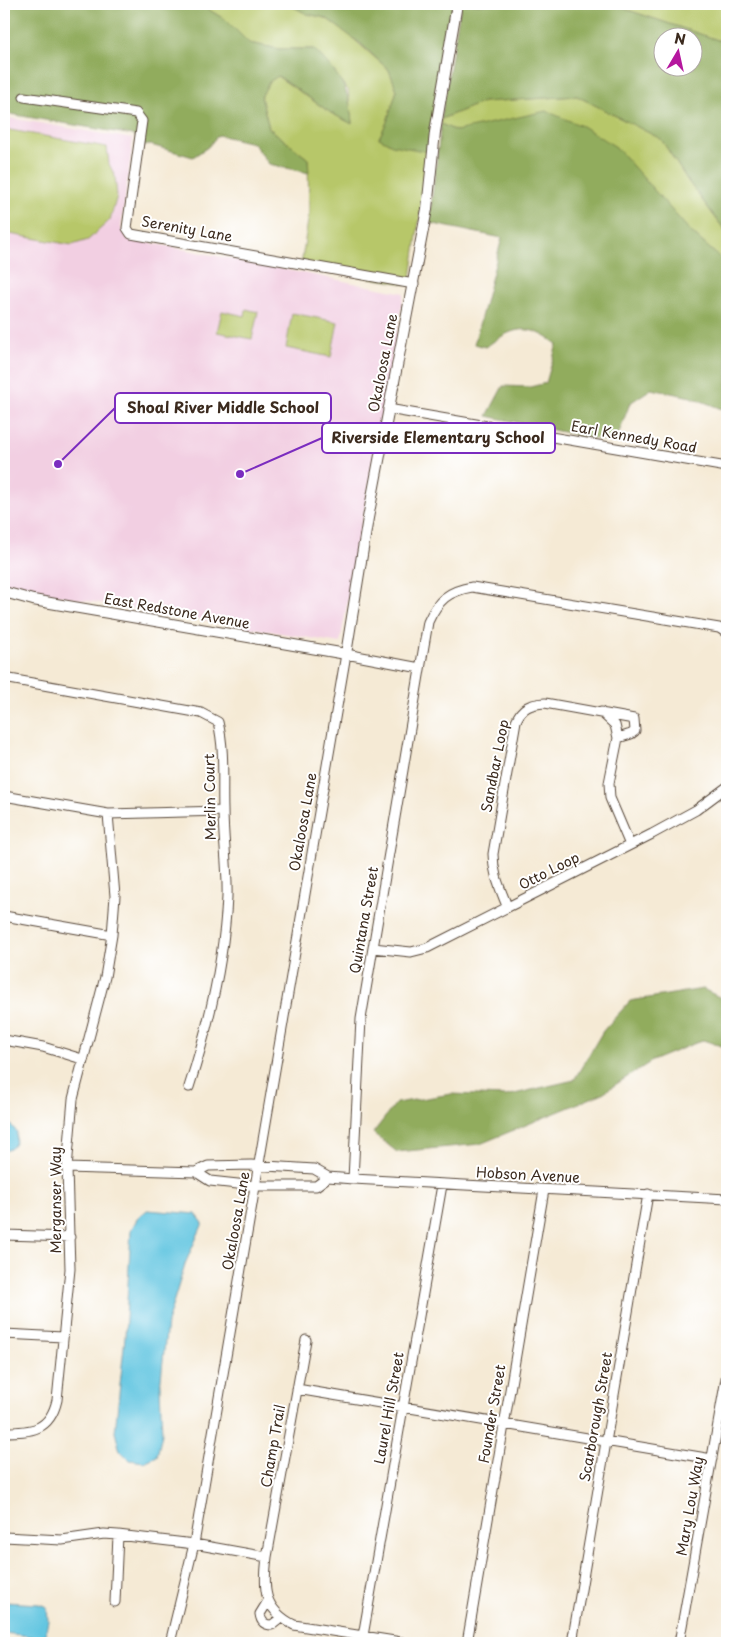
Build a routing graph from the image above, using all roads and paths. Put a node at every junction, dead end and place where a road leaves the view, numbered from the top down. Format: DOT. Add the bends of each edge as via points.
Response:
graph roads {
  1 [pos="457,4"];
  2 [pos="24,97"];
  3 [pos="414,284"];
  4 [pos="388,409"];
  5 [pos="727,467"];
  6 [pos="4,592"];
  7 [pos="727,633"];
  8 [pos="346,654"];
  9 [pos="420,668"];
  10 [pos="4,678"];
  11 [pos="600,712"];
  12 [pos="618,738"];
  13 [pos="727,787"];
  14 [pos="4,796"];
  15 [pos="223,811"];
  16 [pos="108,814"];
  17 [pos="630,845"];
  18 [pos="507,906"];
  19 [pos="4,916"];
  20 [pos="112,935"];
  21 [pos="373,948"];
  22 [pos="4,1040"];
  23 [pos="82,1059"];
  24 [pos="189,1088"];
  25 [pos="259,1166"];
  26 [pos="67,1168"];
  27 [pos="196,1172"];
  28 [pos="328,1177"];
  29 [pos="352,1179"];
  30 [pos="442,1185"];
  31 [pos="256,1186"];
  32 [pos="544,1190"];
  33 [pos="648,1194"];
  34 [pos="727,1199"];
  35 [pos="4,1235"];
  36 [pos="70,1237"];
  37 [pos="4,1334"];
  38 [pos="63,1337"];
  39 [pos="306,1340"];
  40 [pos="727,1373"];
  41 [pos="297,1389"];
  42 [pos="404,1407"];
  43 [pos="504,1424"];
  44 [pos="4,1432"];
  45 [pos="606,1441"];
  46 [pos="712,1459"];
  47 [pos="118,1535"];
  48 [pos="4,1537"];
  49 [pos="194,1544"];
  50 [pos="267,1557"];
  51 [pos="268,1601"];
  52 [pos="115,1602"];
  53 [pos="281,1618"];
  54 [pos="363,1636"];
  55 [pos="170,1643"];
  56 [pos="407,1643"];
  57 [pos="467,1643"];
  58 [pos="572,1643"];
  59 [pos="679,1643"];
  1 -- 3 [label="street, Okaloosa Lane"];
  2 -- 3 [label="street, Serenity Lane" via="136,113 142,121 127,228 131,234"];
  3 -- 4 [label="street, Okaloosa Lane"];
  4 -- 5 [label="street, Earl Kennedy Road"];
  4 -- 8 [label="street, Okaloosa Lane"];
  6 -- 8 [label="street, East Redstone Avenue" via="33,600"];
  7 -- 9 [label="street" via="719,628 472,587 444,596 435,607 428,622"];
  8 -- 9 [label="street"];
  8 -- 25 [label="street, Okaloosa Lane"];
  9 -- 21 [label="street, Quintana Street"];
  10 -- 15 [label="street, Merlin Court" via="201,713 218,722 223,742"];
  11 -- 12 [label="street" via="615,726"];
  11 -- 12 [label="street, Sandbar Loop" via="634,719 635,731"];
  11 -- 18 [label="street, Sandbar Loop" via="545,703 531,704 520,710 493,854 496,881"];
  12 -- 17 [label="street" via="609,783 610,798"];
  13 -- 17 [label="street, Otto Loop" via="696,810"];
  14 -- 16 [label="street"];
  15 -- 16 [label="street"];
  15 -- 24 [label="street, Merlin Court" via="227,896 224,945 208,1026"];
  16 -- 20 [label="street, Merganser Way" via="115,896"];
  17 -- 18 [label="street, Otto Loop"];
  18 -- 21 [label="street, Otto Loop" via="427,948 411,952"];
  19 -- 20 [label="street"];
  20 -- 23 [label="street, Merganser Way" via="105,977"];
  21 -- 29 [label="street, Quintana Street" via="360,1020"];
  22 -- 23 [label="street"];
  23 -- 26 [label="street, Merganser Way" via="73,1099"];
  25 -- 27 [label="street, Hobson Avenue" via="220,1164"];
  25 -- 28 [label="street, Hobson Avenue" via="314,1169"];
  25 -- 31 [label="street, Okaloosa Lane"];
  26 -- 27 [label="street"];
  26 -- 36 [label="street, Merganser Way"];
  27 -- 31 [label="street, Hobson Avenue" via="210,1181"];
  28 -- 29 [label="street, Hobson Avenue"];
  28 -- 31 [label="street, Hobson Avenue" via="316,1186"];
  29 -- 30 [label="street, Hobson Avenue"];
  30 -- 32 [label="street, Hobson Avenue"];
  30 -- 42 [label="street, Laurel Hill Street"];
  31 -- 49 [label="street, Okaloosa Lane"];
  32 -- 33 [label="street, Hobson Avenue"];
  32 -- 43 [label="street, Founder Street"];
  33 -- 34 [label="street, Hobson Avenue"];
  33 -- 45 [label="street, Scarborough Street"];
  35 -- 36 [label="street"];
  36 -- 38 [label="street, Merganser Way"];
  37 -- 38 [label="street"];
  38 -- 44 [label="street, Merganser Way" via="54,1414 44,1425 28,1432"];
  39 -- 41 [label="street, Champ Trail"];
  40 -- 46 [label="street, Mary Lou Way"];
  41 -- 42 [label="street"];
  41 -- 50 [label="street, Champ Trail"];
  42 -- 43 [label="street"];
  42 -- 54 [label="street, Laurel Hill Street"];
  43 -- 45 [label="street"];
  43 -- 57 [label="street, Founder Street"];
  45 -- 46 [label="street"];
  45 -- 58 [label="street, Scarborough Street"];
  46 -- 59 [label="street, Mary Lou Way"];
  47 -- 48 [label="street" via="62,1540"];
  47 -- 49 [label="street"];
  47 -- 52 [label="street"];
  49 -- 50 [label="street"];
  49 -- 55 [label="street, Okaloosa Lane"];
  50 -- 51 [label="street" via="264,1581"];
  51 -- 53 [label="street"];
  51 -- 53 [label="street" via="260,1614 261,1621 272,1625"];
  53 -- 54 [label="street" via="294,1625"];
  54 -- 56 [label="street"];
}
